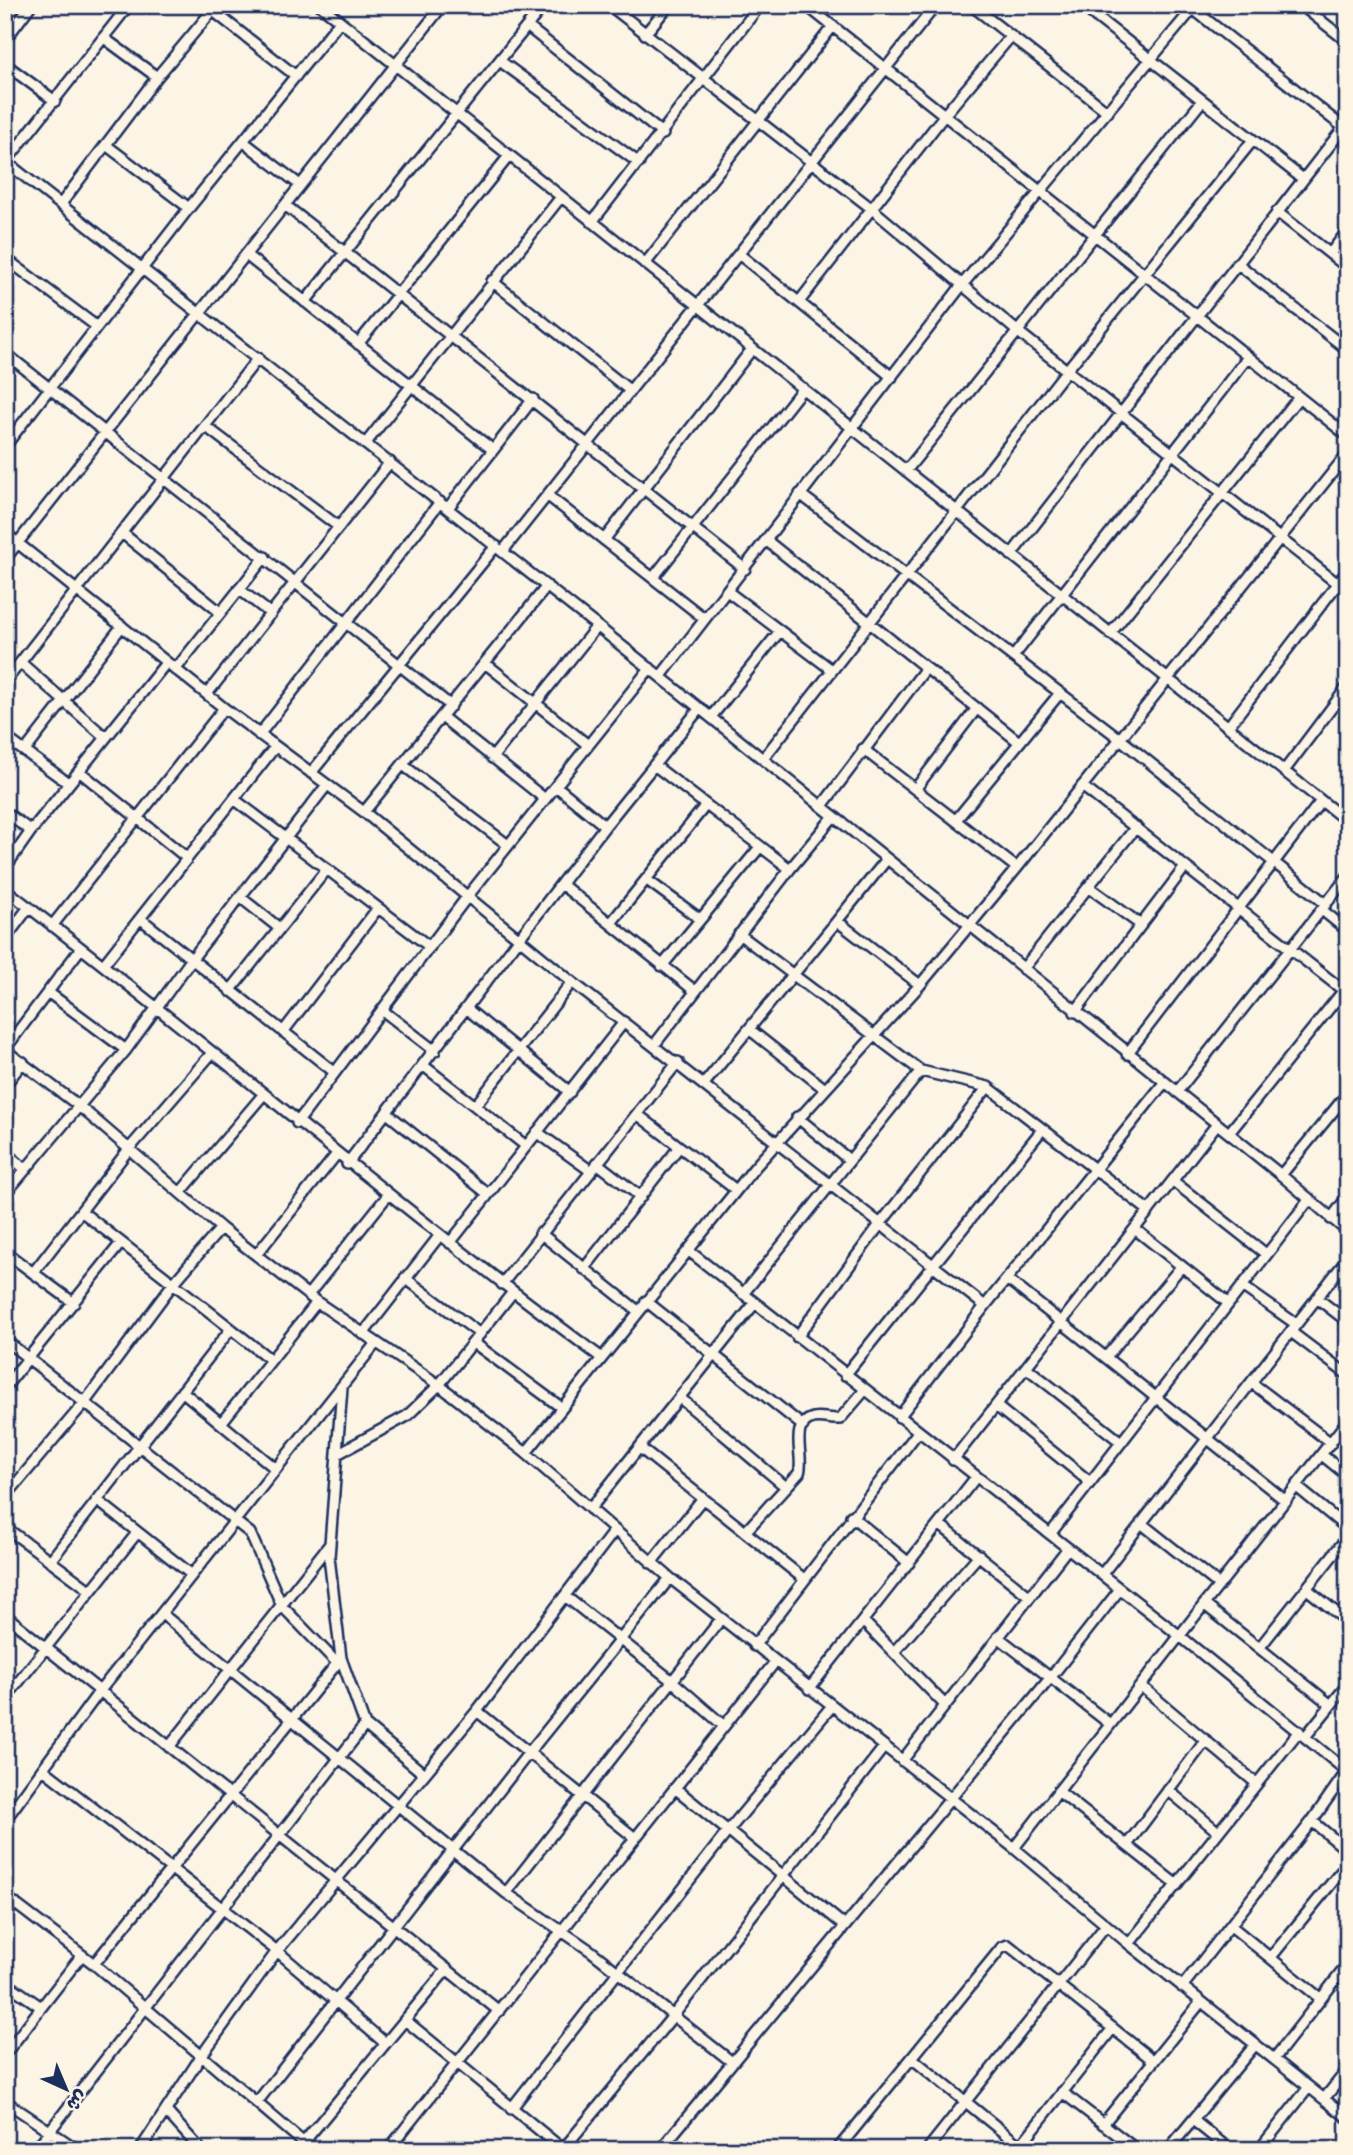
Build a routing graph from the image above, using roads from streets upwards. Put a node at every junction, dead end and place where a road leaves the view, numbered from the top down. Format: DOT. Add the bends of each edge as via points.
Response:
graph roads {
  1 [pos="31,5"];
  2 [pos="129,5"];
  3 [pos="320,5"];
  4 [pos="443,5"];
  5 [pos="544,5"];
  6 [pos="609,5"];
  7 [pos="669,5"];
  8 [pos="760,5"];
  9 [pos="806,5"];
  10 [pos="936,5"];
  11 [pos="971,5"];
  12 [pos="1081,5"];
  13 [pos="1106,5"];
  14 [pos="1301,5"];
  15 [pos="1195,7"];
  16 [pos="214,8"];
  17 [pos="1096,17"];
  18 [pos="340,21"];
  19 [pos="832,26"];
  20 [pos="528,27"];
  21 [pos="645,34"];
  22 [pos="1011,36"];
  23 [pos="104,38"];
  24 [pos="5,40"];
  25 [pos="1348,42"];
  26 [pos="500,61"];
  27 [pos="1151,61"];
  28 [pos="5,64"];
  29 [pos="396,65"];
  30 [pos="888,68"];
  31 [pos="296,76"];
  32 [pos="157,77"];
  33 [pos="703,77"];
  34 [pos="55,101"];
  35 [pos="1202,101"];
  36 [pos="1108,112"];
  37 [pos="946,113"];
  38 [pos="457,114"];
  39 [pos="757,118"];
  40 [pos="1345,125"];
  41 [pos="663,134"];
  42 [pos="1252,140"];
  43 [pos="244,142"];
  44 [pos="106,145"];
  45 [pos="509,156"];
  46 [pos="6,162"];
  47 [pos="811,162"];
  48 [pos="639,163"];
  49 [pos="1303,179"];
  50 [pos="300,185"];
  51 [pos="1042,192"];
  52 [pos="561,197"];
  53 [pos="61,204"];
  54 [pos="285,205"];
  55 [pos="189,208"];
  56 [pos="871,208"];
  57 [pos="1277,212"];
  58 [pos="592,222"];
  59 [pos="1348,230"];
  60 [pos="1094,234"];
  61 [pos="345,251"];
  62 [pos="1330,254"];
  63 [pos="246,255"];
  64 [pos="740,255"];
  65 [pos="7,262"];
  66 [pos="645,264"];
  67 [pos="1238,264"];
  68 [pos="143,267"];
  69 [pos="1348,268"];
  70 [pos="1146,274"];
  71 [pos="492,281"];
  72 [pos="962,285"];
  73 [pos="399,294"];
  74 [pos="305,302"];
  75 [pos="799,302"];
  76 [pos="699,307"];
  77 [pos="200,312"];
  78 [pos="1195,316"];
  79 [pos="96,326"];
  80 [pos="1017,331"];
  81 [pos="450,334"];
  82 [pos="358,344"];
  83 [pos="752,349"];
  84 [pos="1348,350"];
  85 [pos="5,353"];
  86 [pos="1248,357"];
  87 [pos="258,358"];
  88 [pos="1067,370"];
  89 [pos="892,377"];
  90 [pos="410,386"];
  91 [pos="49,388"];
  92 [pos="803,388"];
  93 [pos="628,389"];
  94 [pos="1299,397"];
  95 [pos="533,399"];
  96 [pos="1120,413"];
  97 [pos="205,426"];
  98 [pos="854,429"];
  99 [pos="106,432"];
  100 [pos="1348,436"];
  101 [pos="587,442"];
  102 [pos="366,443"];
  103 [pos="6,445"];
  104 [pos="493,450"];
  105 [pos="1348,453"];
  106 [pos="1173,454"];
  107 [pos="390,462"];
  108 [pos="906,471"];
  109 [pos="164,479"];
  110 [pos="644,488"];
  111 [pos="1222,493"];
  112 [pos="800,494"];
  113 [pos="547,495"];
  114 [pos="444,505"];
  115 [pos="958,512"];
  116 [pos="692,526"];
  117 [pos="339,527"];
  118 [pos="5,533"];
  119 [pos="122,533"];
  120 [pos="1279,538"];
  121 [pos="604,540"];
  122 [pos="767,541"];
  123 [pos="18,543"];
  124 [pos="499,548"];
  125 [pos="1011,555"];
  126 [pos="265,557"];
  127 [pos="5,559"];
  128 [pos="745,569"];
  129 [pos="1348,570"];
  130 [pos="907,576"];
  131 [pos="653,578"];
  132 [pos="297,582"];
  133 [pos="1337,583"];
  134 [pos="547,586"];
  135 [pos="239,589"];
  136 [pos="727,591"];
  137 [pos="77,592"];
  138 [pos="1348,592"];
  139 [pos="1062,595"];
  140 [pos="220,612"];
  141 [pos="271,614"];
  142 [pos="705,619"];
  143 [pos="869,622"];
  144 [pos="346,623"];
  145 [pos="122,626"];
  146 [pos="597,626"];
  147 [pos="780,631"];
  148 [pos="1111,634"];
  149 [pos="1013,657"];
  150 [pos="21,663"];
  151 [pos="166,663"];
  152 [pos="485,663"];
  153 [pos="400,664"];
  154 [pos="650,668"];
  155 [pos="926,668"];
  156 [pos="175,670"];
  157 [pos="832,670"];
  158 [pos="661,676"];
  159 [pos="1166,678"];
  160 [pos="5,682"];
  161 [pos="1348,686"];
  162 [pos="1059,693"];
  163 [pos="207,694"];
  164 [pos="65,701"];
  165 [pos="535,704"];
  166 [pos="451,706"];
  167 [pos="224,708"];
  168 [pos="700,708"];
  169 [pos="977,708"];
  170 [pos="442,717"];
  171 [pos="711,717"];
  172 [pos="1227,727"];
  173 [pos="260,735"];
  174 [pos="5,737"];
  175 [pos="105,737"];
  176 [pos="1119,738"];
  177 [pos="1019,742"];
  178 [pos="587,745"];
  179 [pos="275,747"];
  180 [pos="863,749"];
  181 [pos="25,751"];
  182 [pos="492,758"];
  183 [pos="763,759"];
  184 [pos="403,765"];
  185 [pos="654,765"];
  186 [pos="79,771"];
  187 [pos="1284,771"];
  188 [pos="311,773"];
  189 [pos="68,783"];
  190 [pos="327,785"];
  191 [pos="556,786"];
  192 [pos="1082,786"];
  193 [pos="916,788"];
  194 [pos="234,799"];
  195 [pos="545,799"];
  196 [pos="1321,801"];
  197 [pos="705,806"];
  198 [pos="822,806"];
  199 [pos="1348,807"];
  200 [pos="5,812"];
  201 [pos="364,812"];
  202 [pos="834,816"];
  203 [pos="136,817"];
  204 [pos="1344,819"];
  205 [pos="956,820"];
  206 [pos="605,826"];
  207 [pos="1136,827"];
  208 [pos="31,831"];
  209 [pos="285,837"];
  210 [pos="508,845"];
  211 [pos="760,847"];
  212 [pos="187,858"];
  213 [pos="887,859"];
  214 [pos="1273,862"];
  215 [pos="1185,867"];
  216 [pos="5,868"];
  217 [pos="1017,868"];
  218 [pos="327,869"];
  219 [pos="790,869"];
  220 [pos="1348,876"];
  221 [pos="648,880"];
  222 [pos="561,884"];
  223 [pos="1090,888"];
  224 [pos="5,889"];
  225 [pos="240,897"];
  226 [pos="467,897"];
  227 [pos="29,907"];
  228 [pos="1237,907"];
  229 [pos="1324,907"];
  230 [pos="378,908"];
  231 [pos="141,919"];
  232 [pos="700,919"];
  233 [pos="837,921"];
  234 [pos="611,923"];
  235 [pos="1141,925"];
  236 [pos="52,926"];
  237 [pos="970,926"];
  238 [pos="278,927"];
  239 [pos="1348,931"];
  240 [pos="739,934"];
  241 [pos="520,938"];
  242 [pos="5,939"];
  243 [pos="430,947"];
  244 [pos="81,948"];
  245 [pos="1291,950"];
  246 [pos="191,960"];
  247 [pos="104,964"];
  248 [pos="662,966"];
  249 [pos="1023,969"];
  250 [pos="794,974"];
  251 [pos="572,982"];
  252 [pos="920,985"];
  253 [pos="1346,990"];
  254 [pos="230,991"];
  255 [pos="695,991"];
  256 [pos="48,993"];
  257 [pos="159,1008"];
  258 [pos="467,1009"];
  259 [pos="382,1010"];
  260 [pos="1075,1012"];
  261 [pos="624,1022"];
  262 [pos="749,1029"];
  263 [pos="283,1032"];
  264 [pos="873,1035"];
  265 [pos="654,1044"];
  266 [pos="5,1049"];
  267 [pos="518,1049"];
  268 [pos="126,1050"];
  269 [pos="435,1051"];
  270 [pos="212,1053"];
  271 [pos="1128,1054"];
  272 [pos="23,1062"];
  273 [pos="677,1062"];
  274 [pos="424,1066"];
  275 [pos="333,1071"];
  276 [pos="921,1071"];
  277 [pos="1164,1083"];
  278 [pos="704,1084"];
  279 [pos="5,1085"];
  280 [pos="988,1087"];
  281 [pos="825,1088"];
  282 [pos="570,1092"];
  283 [pos="1177,1092"];
  284 [pos="1348,1093"];
  285 [pos="263,1096"];
  286 [pos="79,1106"];
  287 [pos="475,1106"];
  288 [pos="387,1114"];
  289 [pos="637,1114"];
  290 [pos="797,1117"];
  291 [pos="297,1123"];
  292 [pos="1217,1125"];
  293 [pos="1041,1130"];
  294 [pos="537,1132"];
  295 [pos="1229,1133"];
  296 [pos="777,1142"];
  297 [pos="526,1146"];
  298 [pos="679,1147"];
  299 [pos="130,1149"];
  300 [pos="5,1152"];
  301 [pos="336,1155"];
  302 [pos="848,1159"];
  303 [pos="347,1164"];
  304 [pos="594,1167"];
  305 [pos="25,1169"];
  306 [pos="1094,1171"];
  307 [pos="1281,1175"];
  308 [pos="1173,1181"];
  309 [pos="830,1182"];
  310 [pos="736,1190"];
  311 [pos="180,1193"];
  312 [pos="5,1194"];
  313 [pos="488,1194"];
  314 [pos="388,1195"];
  315 [pos="1348,1196"];
  316 [pos="641,1197"];
  317 [pos="1309,1200"];
  318 [pos="81,1211"];
  319 [pos="1149,1212"];
  320 [pos="1331,1219"];
  321 [pos="881,1223"];
  322 [pos="221,1228"];
  323 [pos="1135,1229"];
  324 [pos="1348,1232"];
  325 [pos="540,1233"];
  326 [pos="440,1235"];
  327 [pos="121,1243"];
  328 [pos="450,1244"];
  329 [pos="5,1251"];
  330 [pos="689,1251"];
  331 [pos="1266,1254"];
  332 [pos="256,1255"];
  333 [pos="1348,1258"];
  334 [pos="934,1263"];
  335 [pos="1181,1266"];
  336 [pos="584,1269"];
  337 [pos="33,1273"];
  338 [pos="405,1278"];
  339 [pos="1007,1279"];
  340 [pos="502,1284"];
  341 [pos="172,1285"];
  342 [pos="1241,1286"];
  343 [pos="513,1292"];
  344 [pos="743,1294"];
  345 [pos="312,1298"];
  346 [pos="1317,1298"];
  347 [pos="646,1301"];
  348 [pos="74,1303"];
  349 [pos="755,1303"];
  350 [pos="1228,1303"];
  351 [pos="985,1306"];
  352 [pos="638,1311"];
  353 [pos="1063,1322"];
  354 [pos="1348,1322"];
  355 [pos="1293,1328"];
  356 [pos="230,1330"];
  357 [pos="363,1334"];
  358 [pos="480,1334"];
  359 [pos="797,1337"];
  360 [pos="5,1340"];
  361 [pos="376,1343"];
  362 [pos="474,1343"];
  363 [pos="1107,1356"];
  364 [pos="714,1357"];
  365 [pos="602,1358"];
  366 [pos="29,1359"];
  367 [pos="271,1360"];
  368 [pos="1027,1368"];
  369 [pos="845,1375"];
  370 [pos="1348,1375"];
  371 [pos="1252,1383"];
  372 [pos="439,1385"];
  373 [pos="5,1387"];
  374 [pos="342,1387"];
  375 [pos="182,1391"];
  376 [pos="864,1391"];
  377 [pos="1156,1395"];
  378 [pos="680,1398"];
  379 [pos="85,1402"];
  380 [pos="996,1406"];
  381 [pos="562,1408"];
  382 [pos="900,1417"];
  383 [pos="1348,1420"];
  384 [pos="222,1422"];
  385 [pos="803,1426"];
  386 [pos="918,1432"];
  387 [pos="1208,1437"];
  388 [pos="1121,1442"];
  389 [pos="1331,1443"];
  390 [pos="139,1445"];
  391 [pos="640,1448"];
  392 [pos="338,1453"];
  393 [pos="526,1453"];
  394 [pos="1322,1455"];
  395 [pos="953,1460"];
  396 [pos="276,1469"];
  397 [pos="1348,1476"];
  398 [pos="976,1478"];
  399 [pos="1090,1482"];
  400 [pos="786,1486"];
  401 [pos="1297,1488"];
  402 [pos="5,1497"];
  403 [pos="703,1498"];
  404 [pos="97,1500"];
  405 [pos="1286,1501"];
  406 [pos="590,1509"];
  407 [pos="851,1516"];
  408 [pos="236,1519"];
  409 [pos="1141,1523"];
  410 [pos="939,1524"];
  411 [pos="5,1527"];
  412 [pos="1348,1529"];
  413 [pos="614,1531"];
  414 [pos="746,1531"];
  415 [pos="137,1533"];
  416 [pos="1051,1534"];
  417 [pos="1348,1536"];
  418 [pos="329,1545"];
  419 [pos="1068,1548"];
  420 [pos="979,1555"];
  421 [pos="50,1561"];
  422 [pos="651,1563"];
  423 [pos="909,1563"];
  424 [pos="1102,1574"];
  425 [pos="191,1575"];
  426 [pos="670,1578"];
  427 [pos="803,1578"];
  428 [pos="1219,1585"];
  429 [pos="1120,1589"];
  430 [pos="1307,1589"];
  431 [pos="91,1591"];
  432 [pos="565,1596"];
  433 [pos="1030,1597"];
  434 [pos="1205,1605"];
  435 [pos="282,1606"];
  436 [pos="162,1614"];
  437 [pos="5,1615"];
  438 [pos="722,1619"];
  439 [pos="863,1621"];
  440 [pos="1348,1622"];
  441 [pos="1180,1636"];
  442 [pos="998,1637"];
  443 [pos="620,1640"];
  444 [pos="754,1646"];
  445 [pos="1260,1647"];
  446 [pos="46,1649"];
  447 [pos="894,1652"];
  448 [pos="339,1661"];
  449 [pos="775,1662"];
  450 [pos="230,1670"];
  451 [pos="1051,1677"];
  452 [pos="671,1680"];
  453 [pos="1348,1685"];
  454 [pos="1142,1686"];
  455 [pos="809,1689"];
  456 [pos="99,1692"];
  457 [pos="5,1699"];
  458 [pos="944,1704"];
  459 [pos="1331,1705"];
  460 [pos="831,1707"];
  461 [pos="477,1711"];
  462 [pos="290,1719"];
  463 [pos="1110,1724"];
  464 [pos="365,1725"];
  465 [pos="724,1726"];
  466 [pos="1302,1734"];
  467 [pos="1206,1740"];
  468 [pos="169,1747"];
  469 [pos="884,1747"];
  470 [pos="527,1755"];
  471 [pos="340,1759"];
  472 [pos="902,1761"];
  473 [pos="43,1769"];
  474 [pos="1347,1771"];
  475 [pos="424,1774"];
  476 [pos="1256,1783"];
  477 [pos="675,1788"];
  478 [pos="1168,1790"];
  479 [pos="1058,1791"];
  480 [pos="581,1796"];
  481 [pos="949,1797"];
  482 [pos="231,1798"];
  483 [pos="397,1806"];
  484 [pos="5,1820"];
  485 [pos="1312,1821"];
  486 [pos="728,1831"];
  487 [pos="1217,1831"];
  488 [pos="280,1835"];
  489 [pos="635,1838"];
  490 [pos="1127,1844"];
  491 [pos="1014,1848"];
  492 [pos="453,1850"];
  493 [pos="1348,1851"];
  494 [pos="1348,1863"];
  495 [pos="172,1870"];
  496 [pos="782,1874"];
  497 [pos="337,1878"];
  498 [pos="1177,1885"];
  499 [pos="506,1893"];
  500 [pos="5,1896"];
  501 [pos="15,1903"];
  502 [pos="221,1910"];
  503 [pos="5,1916"];
  504 [pos="845,1926"];
  505 [pos="1106,1926"];
  506 [pos="1231,1926"];
  507 [pos="394,1927"];
  508 [pos="562,1931"];
  509 [pos="1129,1944"];
  510 [pos="277,1951"];
  511 [pos="82,1955"];
  512 [pos="1271,1957"];
  513 [pos="94,1964"];
  514 [pos="1348,1964"];
  515 [pos="447,1969"];
  516 [pos="619,1974"];
  517 [pos="5,1982"];
  518 [pos="1058,1984"];
  519 [pos="1182,1987"];
  520 [pos="336,1999"];
  521 [pos="1321,1999"];
  522 [pos="1201,2002"];
  523 [pos="145,2006"];
  524 [pos="41,2007"];
  525 [pos="499,2011"];
  526 [pos="673,2016"];
  527 [pos="405,2020"];
  528 [pos="1113,2028"];
  529 [pos="385,2043"];
  530 [pos="1255,2045"];
  531 [pos="5,2054"];
  532 [pos="202,2054"];
  533 [pos="913,2059"];
  534 [pos="1274,2059"];
  535 [pos="1154,2061"];
  536 [pos="732,2062"];
  537 [pos="457,2064"];
  538 [pos="1348,2069"];
  539 [pos="1309,2087"];
  540 [pos="1062,2092"];
  541 [pos="1324,2099"];
  542 [pos="5,2101"];
  543 [pos="258,2101"];
  544 [pos="965,2101"];
  545 [pos="511,2109"];
  546 [pos="166,2111"];
  547 [pos="1348,2118"];
  548 [pos="1193,2120"];
  549 [pos="1103,2124"];
  550 [pos="48,2132"];
  551 [pos="304,2143"];
  552 [pos="1020,2148"];
  553 [pos="35,2150"];
  554 [pos="78,2150"];
  555 [pos="141,2150"];
  556 [pos="201,2150"];
  557 [pos="312,2150"];
  558 [pos="388,2150"];
  559 [pos="660,2150"];
  560 [pos="837,2150"];
  561 [pos="927,2150"];
  562 [pos="1137,2150"];
  563 [pos="1168,2150"];
  564 [pos="1230,2150"];
  565 [pos="1259,2150"];
  1 -- 24 [label="street"];
  2 -- 23 [label="street"];
  3 -- 18 [label="street"];
  4 -- 29 [label="street"];
  5 -- 20 [label="street"];
  6 -- 21 [label="street"];
  7 -- 21 [label="street"];
  8 -- 33 [label="street"];
  9 -- 19 [label="street"];
  10 -- 30 [label="street"];
  11 -- 22 [label="street"];
  12 -- 17 [label="street"];
  13 -- 17 [label="street"];
  14 -- 25 [label="street"];
  15 -- 27 [label="street"];
  15 -- 40 [label="street"];
  16 -- 31 [label="street"];
  16 -- 32 [label="street"];
  17 -- 27 [label="street"];
  18 -- 29 [label="street"];
  18 -- 31 [label="street"];
  19 -- 30 [label="street"];
  19 -- 39 [label="street"];
  20 -- 26 [label="street"];
  20 -- 41 [label="street"];
  21 -- 33 [label="street"];
  22 -- 36 [label="street"];
  22 -- 37 [label="street"];
  23 -- 32 [label="street"];
  23 -- 34 [label="street"];
  26 -- 38 [label="street"];
  26 -- 48 [label="street"];
  27 -- 35 [label="street"];
  27 -- 36 [label="street"];
  28 -- 34 [label="street"];
  29 -- 38 [label="street"];
  29 -- 50 [label="street"];
  30 -- 37 [label="street"];
  30 -- 47 [label="street"];
  31 -- 43 [label="street"];
  32 -- 44 [label="street"];
  33 -- 39 [label="street"];
  33 -- 41 [label="street"];
  34 -- 46 [label="street"];
  35 -- 42 [label="street"];
  35 -- 60 [label="street"];
  36 -- 51 [label="street"];
  37 -- 51 [label="street"];
  37 -- 56 [label="street"];
  38 -- 45 [label="street"];
  38 -- 61 [label="street"];
  39 -- 47 [label="street"];
  39 -- 66 [label="street"];
  40 -- 49 [label="street"];
  41 -- 48 [label="street"];
  42 -- 49 [label="street"];
  42 -- 70 [label="street"];
  43 -- 50 [label="street"];
  43 -- 55 [label="street"];
  44 -- 53 [label="street"];
  44 -- 55 [label="street"];
  45 -- 52 [label="street"];
  45 -- 73 [label="street"];
  46 -- 53 [label="street"];
  47 -- 56 [label="street"];
  47 -- 64 [label="street"];
  48 -- 58 [label="street"];
  49 -- 57 [label="street"];
  50 -- 54 [label="street"];
  51 -- 60 [label="street"];
  51 -- 72 [label="street"];
  52 -- 58 [label="street"];
  52 -- 71 [label="street"];
  53 -- 68 [label="street"];
  54 -- 61 [label="street"];
  54 -- 63 [label="street"];
  55 -- 68 [label="street"];
  56 -- 72 [label="street"];
  56 -- 75 [label="street"];
  57 -- 62 [label="street"];
  57 -- 67 [label="street"];
  58 -- 66 [label="street"];
  59 -- 62 [label="street"];
  60 -- 70 [label="street"];
  60 -- 80 [label="street"];
  61 -- 73 [label="street"];
  61 -- 74 [label="street"];
  62 -- 69 [label="street"];
  63 -- 74 [label="street"];
  63 -- 77 [label="street"];
  64 -- 75 [label="street"];
  64 -- 76 [label="street"];
  65 -- 79 [label="street"];
  66 -- 76 [label="street"];
  67 -- 78 [label="street"];
  67 -- 84 [label="street"];
  68 -- 77 [label="street"];
  68 -- 79 [label="street"];
  70 -- 78 [label="street"];
  70 -- 88 [label="street"];
  71 -- 81 [label="street"];
  71 -- 93 [label="street"];
  72 -- 80 [label="street"];
  72 -- 89 [label="street"];
  73 -- 81 [label="street"];
  73 -- 82 [label="street"];
  74 -- 82 [label="street"];
  75 -- 89 [label="street"];
  76 -- 83 [label="street"];
  76 -- 93 [label="street"];
  77 -- 87 [label="street"];
  77 -- 99 [label="street"];
  78 -- 86 [label="street"];
  78 -- 96 [label="street"];
  79 -- 91 [label="street"];
  80 -- 88 [label="street"];
  80 -- 108 [label="street"];
  81 -- 90 [label="street"];
  81 -- 95 [label="street"];
  82 -- 90 [label="street"];
  83 -- 92 [label="street"];
  83 -- 110 [label="street"];
  85 -- 91 [label="street"];
  86 -- 94 [label="street"];
  86 -- 106 [label="street"];
  87 -- 97 [label="street"];
  87 -- 102 [label="street"];
  88 -- 96 [label="street"];
  88 -- 115 [label="street"];
  89 -- 98 [label="street"];
  90 -- 102 [label="street"];
  90 -- 104 [label="street"];
  91 -- 99 [label="street"];
  91 -- 103 [label="street"];
  92 -- 98 [label="street"];
  92 -- 116 [label="street"];
  93 -- 101 [label="street"];
  94 -- 100 [label="street"];
  94 -- 111 [label="street"];
  95 -- 101 [label="street"];
  95 -- 104 [label="street"];
  96 -- 106 [label="street"];
  96 -- 125 [label="street"];
  97 -- 109 [label="street"];
  97 -- 117 [label="street"];
  98 -- 108 [label="street"];
  98 -- 112 [label="street"];
  99 -- 109 [label="street"];
  99 -- 123 [label="street"];
  101 -- 110 [label="street"];
  101 -- 113 [label="street"];
  102 -- 107 [label="street"];
  104 -- 114 [label="street"];
  105 -- 120 [label="street"];
  106 -- 111 [label="street"];
  106 -- 139 [label="street"];
  107 -- 114 [label="street"];
  107 -- 117 [label="street"];
  108 -- 115 [label="street"];
  109 -- 119 [label="street"];
  109 -- 126 [label="street"];
  110 -- 116 [label="street"];
  110 -- 121 [label="street"];
  111 -- 120 [label="street"];
  111 -- 148 [label="street"];
  112 -- 122 [label="street"];
  112 -- 130 [label="street"];
  113 -- 121 [label="street"];
  113 -- 124 [label="street"];
  114 -- 124 [label="street"];
  114 -- 144 [label="street"];
  115 -- 125 [label="street"];
  115 -- 130 [label="street"];
  116 -- 128 [label="street"];
  116 -- 131 [label="street"];
  117 -- 132 [label="street"];
  118 -- 123 [label="street"];
  119 -- 137 [label="street"];
  119 -- 140 [label="street"];
  120 -- 133 [label="street"];
  120 -- 159 [label="street"];
  121 -- 131 [label="street"];
  122 -- 128 [label="street"];
  122 -- 143 [label="street"];
  123 -- 127 [label="street"];
  123 -- 137 [label="street"];
  124 -- 134 [label="street"];
  124 -- 153 [label="street"];
  125 -- 139 [label="street"];
  126 -- 132 [label="street"];
  126 -- 135 [label="street"];
  128 -- 136 [label="street"];
  129 -- 133 [label="street"];
  130 -- 143 [label="street"];
  130 -- 149 [label="street"];
  131 -- 142 [label="street"];
  132 -- 141 [label="street"];
  132 -- 144 [label="street"];
  133 -- 138 [label="street"];
  133 -- 172 [label="street"];
  134 -- 146 [label="street"];
  134 -- 152 [label="street"];
  135 -- 140 [label="street"];
  135 -- 141 [label="street"];
  136 -- 142 [label="street"];
  136 -- 147 [label="street"];
  137 -- 145 [label="street"];
  137 -- 150 [label="street"];
  139 -- 148 [label="street"];
  139 -- 149 [label="street"];
  140 -- 156 [label="street"];
  141 -- 163 [label="street"];
  142 -- 158 [label="street"];
  143 -- 155 [label="street"];
  143 -- 157 [label="street"];
  144 -- 153 [label="street"];
  144 -- 173 [label="street"];
  145 -- 151 [label="street"];
  145 -- 164 [label="street"];
  146 -- 154 [label="street"];
  146 -- 165 [label="street"];
  147 -- 157 [label="street"];
  147 -- 171 [label="street"];
  148 -- 159 [label="street"];
  149 -- 162 [label="street"];
  150 -- 160 [label="street"];
  150 -- 164 [label="street"];
  151 -- 156 [label="street"];
  151 -- 175 [label="street"];
  152 -- 165 [label="street"];
  152 -- 166 [label="street"];
  153 -- 166 [label="street"];
  153 -- 188 [label="street"];
  154 -- 158 [label="street"];
  154 -- 178 [label="street"];
  155 -- 169 [label="street"];
  155 -- 180 [label="street"];
  156 -- 163 [label="street"];
  157 -- 183 [label="street"];
  158 -- 168 [label="street"];
  159 -- 172 [label="street"];
  159 -- 176 [label="street"];
  161 -- 187 [label="street"];
  162 -- 176 [label="street"];
  162 -- 177 [label="street"];
  163 -- 167 [label="street"];
  164 -- 175 [label="street"];
  164 -- 181 [label="street"];
  165 -- 178 [label="street"];
  165 -- 182 [label="street"];
  166 -- 170 [label="street"];
  167 -- 173 [label="street"];
  167 -- 203 [label="street"];
  168 -- 171 [label="street"];
  168 -- 185 [label="street"];
  169 -- 177 [label="street"];
  169 -- 193 [label="street"];
  170 -- 182 [label="street"];
  170 -- 184 [label="street"];
  171 -- 183 [label="street"];
  172 -- 187 [label="street"];
  173 -- 179 [label="street"];
  174 -- 181 [label="street"];
  175 -- 186 [label="street"];
  176 -- 192 [label="street"];
  176 -- 214 [label="street"];
  177 -- 205 [label="street"];
  178 -- 191 [label="street"];
  179 -- 188 [label="street"];
  179 -- 194 [label="street"];
  180 -- 193 [label="street"];
  180 -- 198 [label="street"];
  181 -- 189 [label="street"];
  182 -- 195 [label="street"];
  183 -- 198 [label="street"];
  184 -- 201 [label="street"];
  184 -- 210 [label="street"];
  185 -- 197 [label="street"];
  185 -- 206 [label="street"];
  186 -- 189 [label="street"];
  186 -- 203 [label="street"];
  187 -- 196 [label="street"];
  188 -- 190 [label="street"];
  189 -- 208 [label="street"];
  190 -- 201 [label="street"];
  190 -- 209 [label="street"];
  191 -- 195 [label="street"];
  191 -- 206 [label="street"];
  192 -- 207 [label="street"];
  192 -- 217 [label="street"];
  193 -- 205 [label="street"];
  194 -- 209 [label="street"];
  194 -- 212 [label="street"];
  195 -- 210 [label="street"];
  196 -- 204 [label="street"];
  196 -- 214 [label="street"];
  197 -- 211 [label="street"];
  197 -- 221 [label="street"];
  198 -- 202 [label="street"];
  199 -- 204 [label="street"];
  200 -- 208 [label="street"];
  201 -- 226 [label="street"];
  202 -- 213 [label="street"];
  202 -- 219 [label="street"];
  203 -- 212 [label="street"];
  203 -- 236 [label="street"];
  205 -- 217 [label="street"];
  206 -- 222 [label="street"];
  207 -- 215 [label="street"];
  207 -- 223 [label="street"];
  208 -- 216 [label="street"];
  209 -- 218 [label="street"];
  209 -- 225 [label="street"];
  210 -- 226 [label="street"];
  211 -- 219 [label="street"];
  211 -- 232 [label="street"];
  212 -- 231 [label="street"];
  213 -- 233 [label="street"];
  213 -- 237 [label="street"];
  214 -- 228 [label="street"];
  214 -- 229 [label="street"];
  215 -- 228 [label="street"];
  215 -- 235 [label="street"];
  217 -- 237 [label="street"];
  218 -- 230 [label="street"];
  218 -- 238 [label="street"];
  219 -- 240 [label="street"];
  220 -- 229 [label="street"];
  221 -- 232 [label="street"];
  221 -- 234 [label="street"];
  222 -- 234 [label="street"];
  222 -- 241 [label="street"];
  223 -- 235 [label="street"];
  223 -- 249 [label="street"];
  224 -- 227 [label="street"];
  225 -- 238 [label="street"];
  225 -- 246 [label="street"];
  226 -- 241 [label="street"];
  226 -- 243 [label="street"];
  227 -- 236 [label="street"];
  227 -- 242 [label="street"];
  228 -- 245 [label="street"];
  228 -- 271 [label="street"];
  229 -- 239 [label="street"];
  229 -- 245 [label="street"];
  230 -- 243 [label="street"];
  230 -- 263 [label="street"];
  231 -- 246 [label="street"];
  231 -- 247 [label="street"];
  232 -- 248 [label="street"];
  233 -- 250 [label="street"];
  233 -- 252 [label="street"];
  234 -- 248 [label="street"];
  235 -- 260 [label="street"];
  236 -- 244 [label="street"];
  237 -- 249 [label="street"];
  237 -- 252 [label="street"];
  238 -- 254 [label="street"];
  240 -- 250 [label="street"];
  240 -- 255 [label="street"];
  241 -- 251 [label="street"];
  241 -- 258 [label="street"];
  243 -- 259 [label="street"];
  244 -- 247 [label="street"];
  244 -- 256 [label="street"];
  245 -- 253 [label="street"];
  245 -- 283 [label="street"];
  246 -- 254 [label="street"];
  246 -- 257 [label="street"];
  247 -- 257 [label="street"];
  248 -- 255 [label="street"];
  249 -- 260 [label="street"];
  250 -- 262 [label="street"];
  250 -- 264 [label="street"];
  251 -- 261 [label="street"];
  251 -- 267 [label="street"];
  252 -- 264 [label="street"];
  253 -- 295 [label="street"];
  254 -- 263 [label="street"];
  255 -- 265 [label="street"];
  256 -- 266 [label="street"];
  256 -- 268 [label="street"];
  257 -- 268 [label="street"];
  257 -- 270 [label="street"];
  258 -- 267 [label="street"];
  258 -- 269 [label="street"];
  259 -- 269 [label="street"];
  259 -- 275 [label="street"];
  260 -- 271 [label="street"];
  261 -- 265 [label="street"];
  261 -- 282 [label="street"];
  262 -- 278 [label="street"];
  262 -- 281 [label="street"];
  263 -- 275 [label="street"];
  264 -- 276 [label="street"];
  264 -- 281 [label="street"];
  265 -- 273 [label="street"];
  266 -- 272 [label="street"];
  267 -- 282 [label="street"];
  267 -- 287 [label="street"];
  268 -- 286 [label="street"];
  269 -- 274 [label="street"];
  270 -- 285 [label="street"];
  270 -- 299 [label="street"];
  271 -- 277 [label="street"];
  272 -- 279 [label="street"];
  272 -- 286 [label="street"];
  273 -- 278 [label="street"];
  273 -- 289 [label="street"];
  274 -- 287 [label="street"];
  274 -- 288 [label="street"];
  275 -- 291 [label="street"];
  276 -- 280 [label="street"];
  276 -- 302 [label="street"];
  277 -- 283 [label="street"];
  277 -- 306 [label="street"];
  278 -- 296 [label="street"];
  280 -- 293 [label="street"];
  280 -- 321 [label="street"];
  281 -- 290 [label="street"];
  282 -- 294 [label="street"];
  283 -- 292 [label="street"];
  284 -- 307 [label="street"];
  285 -- 291 [label="street"];
  285 -- 311 [label="street"];
  286 -- 299 [label="street"];
  286 -- 305 [label="street"];
  287 -- 297 [label="street"];
  288 -- 303 [label="street"];
  288 -- 313 [label="street"];
  289 -- 298 [label="street"];
  289 -- 304 [label="street"];
  290 -- 296 [label="street"];
  290 -- 302 [label="street"];
  291 -- 301 [label="street"];
  292 -- 295 [label="street"];
  292 -- 308 [label="street"];
  293 -- 306 [label="street"];
  293 -- 334 [label="street"];
  294 -- 297 [label="street"];
  294 -- 304 [label="street"];
  295 -- 307 [label="street"];
  296 -- 309 [label="street"];
  296 -- 310 [label="street"];
  297 -- 313 [label="street"];
  298 -- 310 [label="street"];
  298 -- 316 [label="street"];
  299 -- 311 [label="street"];
  299 -- 318 [label="street"];
  300 -- 305 [label="street"];
  301 -- 303 [label="street"];
  301 -- 332 [label="street"];
  302 -- 309 [label="street"];
  303 -- 314 [label="street"];
  304 -- 316 [label="street"];
  304 -- 325 [label="street"];
  305 -- 312 [label="street"];
  306 -- 319 [label="street"];
  306 -- 339 [label="street"];
  307 -- 317 [label="street"];
  308 -- 319 [label="street"];
  308 -- 331 [label="street"];
  309 -- 321 [label="street"];
  309 -- 344 [label="street"];
  310 -- 330 [label="street"];
  311 -- 322 [label="street"];
  313 -- 328 [label="street"];
  314 -- 326 [label="street"];
  314 -- 345 [label="street"];
  315 -- 320 [label="street"];
  316 -- 336 [label="street"];
  317 -- 320 [label="street"];
  317 -- 331 [label="street"];
  318 -- 327 [label="street"];
  318 -- 337 [label="street"];
  319 -- 323 [label="street"];
  320 -- 324 [label="street"];
  321 -- 334 [label="street"];
  321 -- 359 [label="street"];
  322 -- 332 [label="street"];
  322 -- 341 [label="street"];
  323 -- 335 [label="street"];
  323 -- 353 [label="street"];
  325 -- 336 [label="street"];
  325 -- 340 [label="street"];
  326 -- 328 [label="street"];
  326 -- 338 [label="street"];
  327 -- 341 [label="street"];
  327 -- 348 [label="street"];
  328 -- 340 [label="street"];
  329 -- 337 [label="street"];
  330 -- 344 [label="street"];
  330 -- 347 [label="street"];
  331 -- 342 [label="street"];
  332 -- 345 [label="street"];
  333 -- 346 [label="street"];
  334 -- 351 [label="street"];
  334 -- 369 [label="street"];
  335 -- 350 [label="street"];
  335 -- 363 [label="street"];
  336 -- 352 [label="street"];
  337 -- 348 [label="street"];
  338 -- 357 [label="street"];
  338 -- 358 [label="street"];
  339 -- 351 [label="street"];
  339 -- 353 [label="street"];
  340 -- 343 [label="street"];
  341 -- 356 [label="street"];
  341 -- 379 [label="street"];
  342 -- 350 [label="street"];
  342 -- 355 [label="street"];
  343 -- 358 [label="street"];
  343 -- 365 [label="street"];
  344 -- 349 [label="street"];
  345 -- 357 [label="street"];
  345 -- 367 [label="street"];
  346 -- 354 [label="street"];
  346 -- 355 [label="street"];
  347 -- 352 [label="street"];
  347 -- 364 [label="street"];
  348 -- 366 [label="street"];
  349 -- 359 [label="street"];
  349 -- 364 [label="street"];
  350 -- 377 [label="street"];
  351 -- 382 [label="street"];
  352 -- 365 [label="street"];
  353 -- 363 [label="street"];
  353 -- 368 [label="street"];
  355 -- 370 [label="street"];
  355 -- 371 [label="street"];
  356 -- 367 [label="street"];
  356 -- 375 [label="street"];
  357 -- 361 [label="street"];
  358 -- 362 [label="street"];
  359 -- 369 [label="street"];
  360 -- 366 [label="street"];
  361 -- 372 [label="street"];
  361 -- 374 [label="street"];
  362 -- 372 [label="street"];
  362 -- 381 [label="street"];
  363 -- 377 [label="street"];
  364 -- 378 [label="street"];
  364 -- 385 [label="street"];
  365 -- 381 [label="street"];
  366 -- 373 [label="street"];
  366 -- 379 [label="street"];
  367 -- 384 [label="street"];
  368 -- 380 [label="street"];
  368 -- 388 [label="street"];
  369 -- 376 [label="street"];
  371 -- 387 [label="street"];
  371 -- 389 [label="street"];
  372 -- 392 [label="street" via="403,1420"];
  372 -- 393 [label="street"];
  374 -- 392 [label="street"];
  374 -- 396 [label="street"];
  375 -- 384 [label="street"];
  375 -- 390 [label="street"];
  376 -- 382 [label="street"];
  376 -- 385 [label="street" via="841,1419 814,1418"];
  377 -- 387 [label="street"];
  377 -- 388 [label="street"];
  378 -- 391 [label="street"];
  378 -- 400 [label="street"];
  379 -- 390 [label="street"];
  379 -- 402 [label="street"];
  380 -- 395 [label="street"];
  380 -- 399 [label="street"];
  381 -- 393 [label="street"];
  382 -- 386 [label="street"];
  383 -- 389 [label="street"];
  384 -- 396 [label="street"];
  385 -- 400 [label="street" via="800,1469"];
  386 -- 395 [label="street"];
  386 -- 407 [label="street"];
  387 -- 405 [label="street"];
  387 -- 409 [label="street"];
  388 -- 399 [label="street"];
  389 -- 394 [label="street"];
  390 -- 404 [label="street"];
  390 -- 408 [label="street"];
  391 -- 403 [label="street"];
  391 -- 406 [label="street"];
  392 -- 418 [label="street"];
  393 -- 406 [label="street"];
  394 -- 397 [label="street"];
  394 -- 401 [label="street"];
  395 -- 398 [label="street"];
  396 -- 408 [label="street"];
  398 -- 410 [label="street"];
  398 -- 416 [label="street"];
  399 -- 416 [label="street"];
  400 -- 414 [label="street"];
  401 -- 405 [label="street"];
  401 -- 412 [label="street"];
  403 -- 414 [label="street"];
  403 -- 422 [label="street"];
  404 -- 415 [label="street"];
  404 -- 421 [label="street"];
  405 -- 428 [label="street"];
  406 -- 413 [label="street"];
  407 -- 423 [label="street"];
  407 -- 427 [label="street"];
  408 -- 425 [label="street"];
  408 -- 435 [label="street" via="255,1539"];
  409 -- 424 [label="street"];
  409 -- 428 [label="street"];
  410 -- 420 [label="street"];
  410 -- 423 [label="street"];
  411 -- 421 [label="street"];
  413 -- 422 [label="street"];
  413 -- 432 [label="street"];
  414 -- 427 [label="street"];
  415 -- 425 [label="street"];
  415 -- 431 [label="street"];
  416 -- 419 [label="street"];
  417 -- 430 [label="street"];
  418 -- 435 [label="street"];
  418 -- 448 [label="street"];
  419 -- 424 [label="street"];
  419 -- 433 [label="street"];
  420 -- 433 [label="street"];
  420 -- 447 [label="street"];
  421 -- 431 [label="street"];
  422 -- 426 [label="street"];
  423 -- 439 [label="street"];
  424 -- 429 [label="street"];
  425 -- 436 [label="street"];
  426 -- 438 [label="street"];
  426 -- 443 [label="street"];
  427 -- 444 [label="street"];
  428 -- 434 [label="street"];
  429 -- 441 [label="street"];
  429 -- 451 [label="street"];
  430 -- 440 [label="street"];
  430 -- 445 [label="street"];
  431 -- 446 [label="street"];
  432 -- 443 [label="street"];
  432 -- 461 [label="street"];
  433 -- 442 [label="street"];
  434 -- 441 [label="street"];
  434 -- 445 [label="street"];
  435 -- 448 [label="street"];
  435 -- 450 [label="street"];
  436 -- 450 [label="street"];
  436 -- 456 [label="street"];
  437 -- 446 [label="street"];
  438 -- 444 [label="street"];
  438 -- 452 [label="street"];
  439 -- 447 [label="street"];
  439 -- 455 [label="street"];
  441 -- 454 [label="street"];
  441 -- 466 [label="street"];
  442 -- 451 [label="street"];
  442 -- 458 [label="street"];
  443 -- 452 [label="street"];
  443 -- 470 [label="street"];
  444 -- 449 [label="street"];
  445 -- 459 [label="street"];
  446 -- 456 [label="street"];
  446 -- 457 [label="street"];
  447 -- 458 [label="street"];
  448 -- 462 [label="street"];
  448 -- 464 [label="street"];
  449 -- 455 [label="street"];
  449 -- 465 [label="street"];
  450 -- 462 [label="street"];
  450 -- 468 [label="street"];
  451 -- 463 [label="street"];
  451 -- 481 [label="street"];
  452 -- 465 [label="street"];
  452 -- 480 [label="street"];
  453 -- 459 [label="street"];
  454 -- 463 [label="street"];
  454 -- 467 [label="street"];
  455 -- 460 [label="street"];
  456 -- 468 [label="street"];
  456 -- 473 [label="street"];
  458 -- 472 [label="street"];
  459 -- 466 [label="street"];
  460 -- 469 [label="street"];
  460 -- 486 [label="street"];
  461 -- 470 [label="street"];
  461 -- 475 [label="street"];
  462 -- 471 [label="street"];
  462 -- 482 [label="street"];
  463 -- 479 [label="street"];
  464 -- 471 [label="street"];
  464 -- 475 [label="street"];
  465 -- 477 [label="street"];
  466 -- 474 [label="street"];
  466 -- 476 [label="street"];
  467 -- 476 [label="street"];
  467 -- 478 [label="street"];
  468 -- 482 [label="street"];
  469 -- 472 [label="street"];
  469 -- 496 [label="street"];
  470 -- 480 [label="street"];
  470 -- 492 [label="street"];
  471 -- 483 [label="street"];
  471 -- 488 [label="street"];
  472 -- 481 [label="street"];
  473 -- 484 [label="street"];
  473 -- 495 [label="street"];
  474 -- 485 [label="street"];
  475 -- 483 [label="street"];
  476 -- 487 [label="street"];
  477 -- 486 [label="street"];
  477 -- 489 [label="street"];
  478 -- 487 [label="street"];
  478 -- 490 [label="street"];
  479 -- 490 [label="street"];
  479 -- 491 [label="street"];
  480 -- 489 [label="street"];
  480 -- 499 [label="street"];
  481 -- 491 [label="street"];
  481 -- 504 [label="street"];
  482 -- 488 [label="street"];
  482 -- 495 [label="street"];
  483 -- 492 [label="street"];
  483 -- 497 [label="street"];
  485 -- 493 [label="street"];
  485 -- 506 [label="street"];
  486 -- 496 [label="street"];
  486 -- 516 [label="street"];
  487 -- 498 [label="street"];
  488 -- 497 [label="street"];
  488 -- 502 [label="street"];
  489 -- 508 [label="street"];
  490 -- 498 [label="street"];
  491 -- 505 [label="street"];
  492 -- 499 [label="street"];
  492 -- 507 [label="street"];
  494 -- 512 [label="street"];
  495 -- 502 [label="street"];
  495 -- 513 [label="street"];
  496 -- 504 [label="street"];
  496 -- 526 [label="street"];
  497 -- 507 [label="street"];
  497 -- 510 [label="street"];
  498 -- 509 [label="street"];
  499 -- 508 [label="street"];
  500 -- 501 [label="street"];
  501 -- 503 [label="street"];
  501 -- 511 [label="street"];
  502 -- 510 [label="street"];
  502 -- 523 [label="street"];
  504 -- 536 [label="street"];
  505 -- 509 [label="street"];
  505 -- 518 [label="street"];
  506 -- 512 [label="street"];
  506 -- 519 [label="street"];
  507 -- 515 [label="street"];
  507 -- 520 [label="street"];
  508 -- 516 [label="street"];
  508 -- 525 [label="street"];
  509 -- 519 [label="street"];
  510 -- 520 [label="street"];
  510 -- 532 [label="street"];
  511 -- 513 [label="street"];
  511 -- 524 [label="street"];
  512 -- 521 [label="street"];
  513 -- 523 [label="street"];
  514 -- 521 [label="street"];
  515 -- 525 [label="street"];
  515 -- 527 [label="street"];
  516 -- 526 [label="street"];
  516 -- 545 [label="street"];
  517 -- 524 [label="street"];
  518 -- 528 [label="street"];
  518 -- 533 [label="street" via="1013,1947 1002,1947"];
  518 -- 544 [label="street"];
  519 -- 522 [label="street"];
  520 -- 529 [label="street"];
  520 -- 543 [label="street"];
  521 -- 534 [label="street"];
  522 -- 530 [label="street"];
  522 -- 535 [label="street"];
  523 -- 532 [label="street"];
  523 -- 550 [label="street"];
  524 -- 531 [label="street"];
  525 -- 537 [label="street"];
  526 -- 536 [label="street"];
  526 -- 545 [label="street" via="565,2147"];
  527 -- 529 [label="street"];
  527 -- 537 [label="street"];
  528 -- 535 [label="street"];
  528 -- 540 [label="street"];
  529 -- 551 [label="street"];
  530 -- 534 [label="street"];
  530 -- 548 [label="street"];
  532 -- 543 [label="street"];
  532 -- 546 [label="street"];
  533 -- 544 [label="street"];
  533 -- 560 [label="street"];
  534 -- 539 [label="street"];
  535 -- 549 [label="street"];
  536 -- 559 [label="street"];
  537 -- 545 [label="street"];
  537 -- 558 [label="street"];
  538 -- 541 [label="street"];
  539 -- 541 [label="street"];
  539 -- 565 [label="street"];
  540 -- 549 [label="street"];
  540 -- 552 [label="street"];
  541 -- 547 [label="street"];
  542 -- 550 [label="street"];
  543 -- 551 [label="street"];
  544 -- 552 [label="street"];
  544 -- 561 [label="street"];
  546 -- 555 [label="street"];
  546 -- 556 [label="street"];
  548 -- 563 [label="street"];
  548 -- 564 [label="street"];
  549 -- 562 [label="street"];
  550 -- 553 [label="street"];
  550 -- 554 [label="street"];
  551 -- 557 [label="street"];
}
